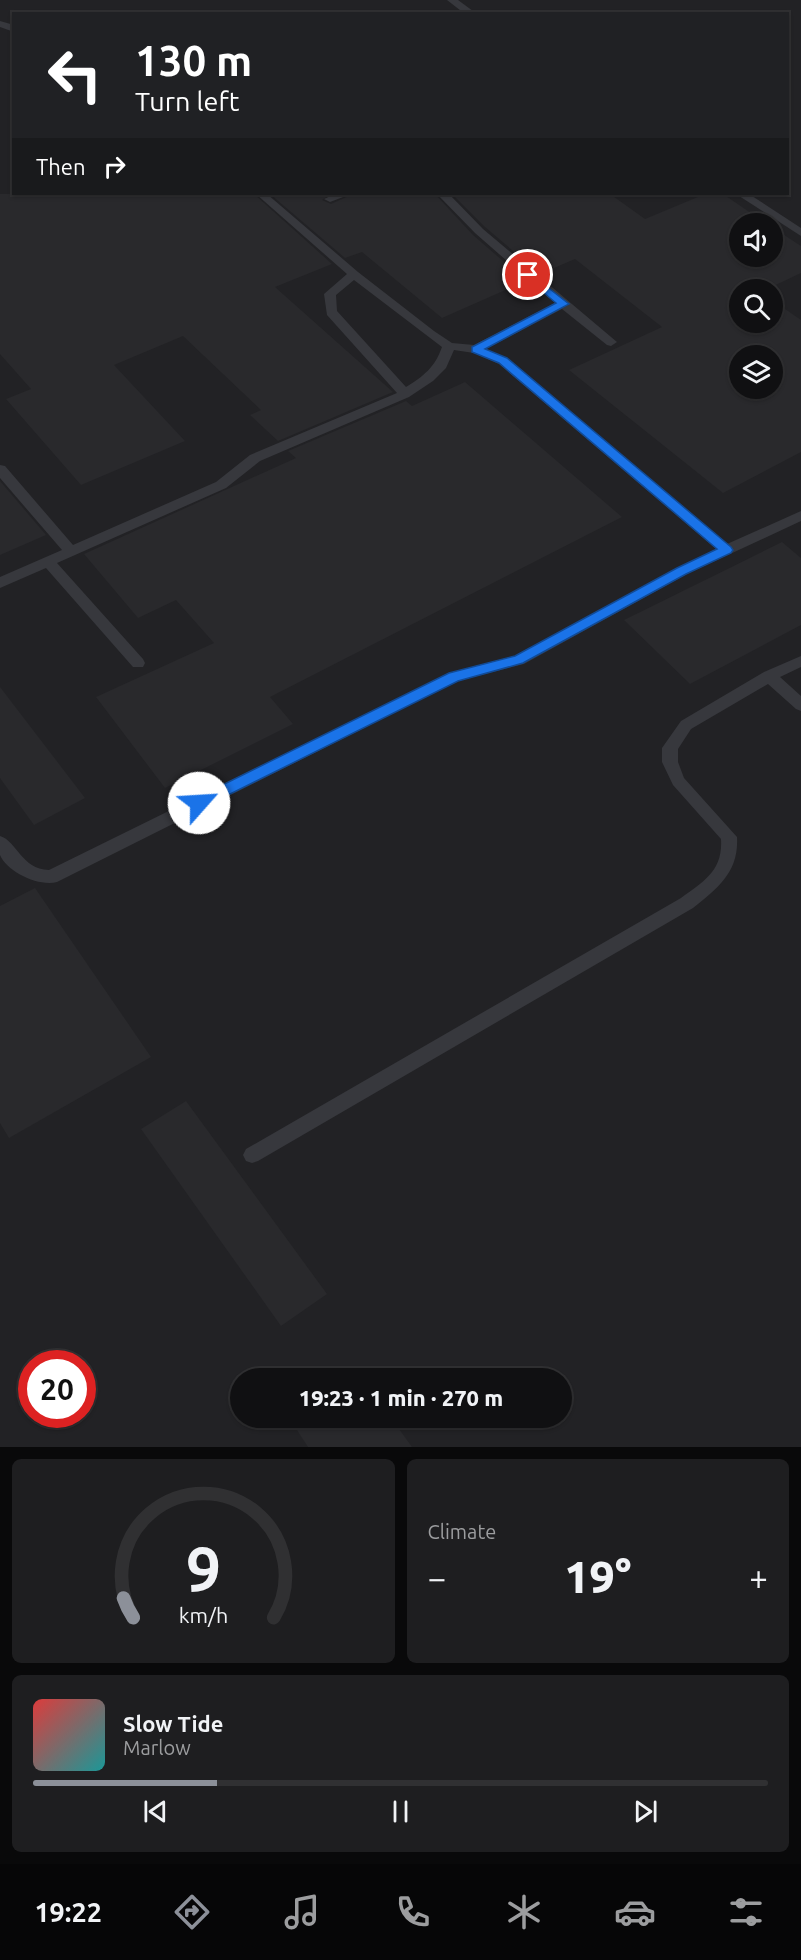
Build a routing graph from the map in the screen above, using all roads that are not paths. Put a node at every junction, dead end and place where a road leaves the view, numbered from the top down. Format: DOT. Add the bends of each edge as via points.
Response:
graph roads {
  1 [pos="452,0"];
  2 [pos="469,12"];
  3 [pos="262,195"];
  4 [pos="342,195"];
  5 [pos="444,195"];
  6 [pos="744,195"];
  7 [pos="330,199"];
  8 [pos="801,233"];
  9 [pos="354,274"];
  10 [pos="563,304"];
  11 [pos="611,342"];
  12 [pos="449,346"];
  13 [pos="476,349"];
  14 [pos="405,394"];
  15 [pos="0,469"];
  16 [pos="801,516"];
  17 [pos="726,550"];
  18 [pos="71,552"];
  19 [pos="47,561"];
  20 [pos="0,582"];
  21 [pos="801,661"];
  22 [pos="138,663"];
  23 [pos="769,676"];
  24 [pos="801,705"];
  25 [pos="0,842"];
  26 [pos="252,1155"];
  1 -- 2 [label="lane"];
  3 -- 9 [label="lane"];
  4 -- 7 [label="lane"];
  5 -- 10 [label="lane"];
  6 -- 8 [label="lane"];
  9 -- 12 [label="lane"];
  9 -- 14 [label="lane" via="330,294 331,312"];
  10 -- 11 [label="lane"];
  10 -- 13 [label="lane"];
  12 -- 13 [label="lane"];
  12 -- 14 [label="lane" via="442,365"];
  13 -- 17 [label="lane" via="503,361"];
  14 -- 18 [label="lane" via="255,458 221,485"];
  15 -- 18 [label="lane"];
  16 -- 17 [label="lane"];
  17 -- 25 [label="lane" via="519,660 454,677 51,877 34,876 10,857"];
  18 -- 19 [label="lane"];
  19 -- 20 [label="lane"];
  19 -- 22 [label="lane"];
  21 -- 23 [label="lane"];
  23 -- 24 [label="lane"];
  23 -- 26 [label="lane" via="686,725 670,748 670,762 678,781 729,837 730,860 718,879 687,903"];
}
